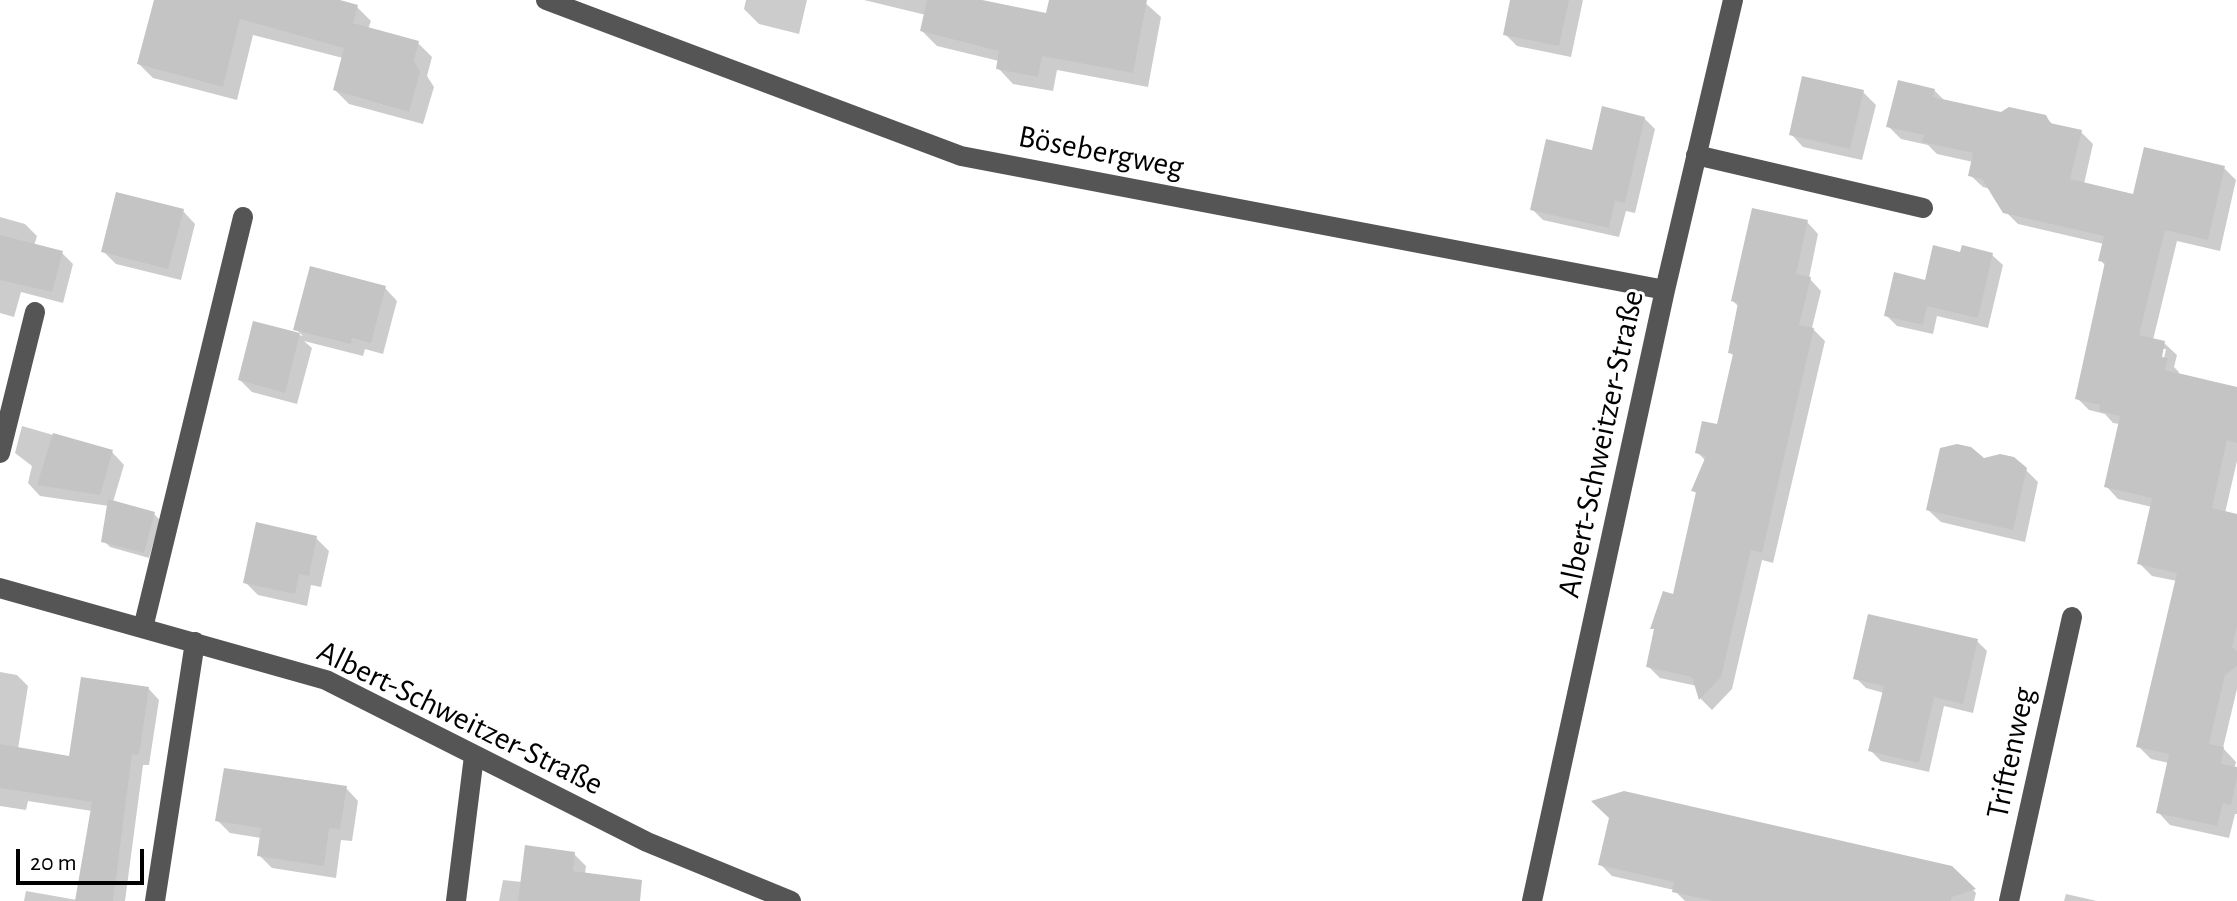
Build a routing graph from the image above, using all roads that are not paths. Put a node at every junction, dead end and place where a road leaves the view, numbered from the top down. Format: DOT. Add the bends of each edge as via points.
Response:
graph roads {
  1 [pos="546,0"];
  2 [pos="1733,0"];
  3 [pos="1696,155"];
  4 [pos="1923,208"];
  5 [pos="243,217"];
  6 [pos="1665,290"];
  7 [pos="35,312"];
  8 [pos="0,453"];
  9 [pos="0,588"];
  10 [pos="2072,617"];
  11 [pos="143,628"];
  12 [pos="195,642"];
  13 [pos="474,756"];
  14 [pos="155,901"];
  15 [pos="456,901"];
  16 [pos="791,901"];
  17 [pos="1532,901"];
  18 [pos="2009,901"];
  1 -- 6 [label="street, Bösebergweg" via="961,156"];
  2 -- 3 [label="street, Albert-Schweitzer-Straße"];
  3 -- 4 [label="street"];
  3 -- 6 [label="street, Albert-Schweitzer-Straße"];
  5 -- 11 [label="street"];
  6 -- 17 [label="street, Albert-Schweitzer-Straße"];
  7 -- 8 [label="street"];
  9 -- 11 [label="street, Albert-Schweitzer-Straße"];
  10 -- 18 [label="street, Triftenweg"];
  11 -- 12 [label="street, Albert-Schweitzer-Straße"];
  12 -- 13 [label="street, Albert-Schweitzer-Straße" via="326,680"];
  12 -- 14 [label="street"];
  13 -- 15 [label="street"];
  13 -- 16 [label="street, Albert-Schweitzer-Straße" via="647,842"];
}
